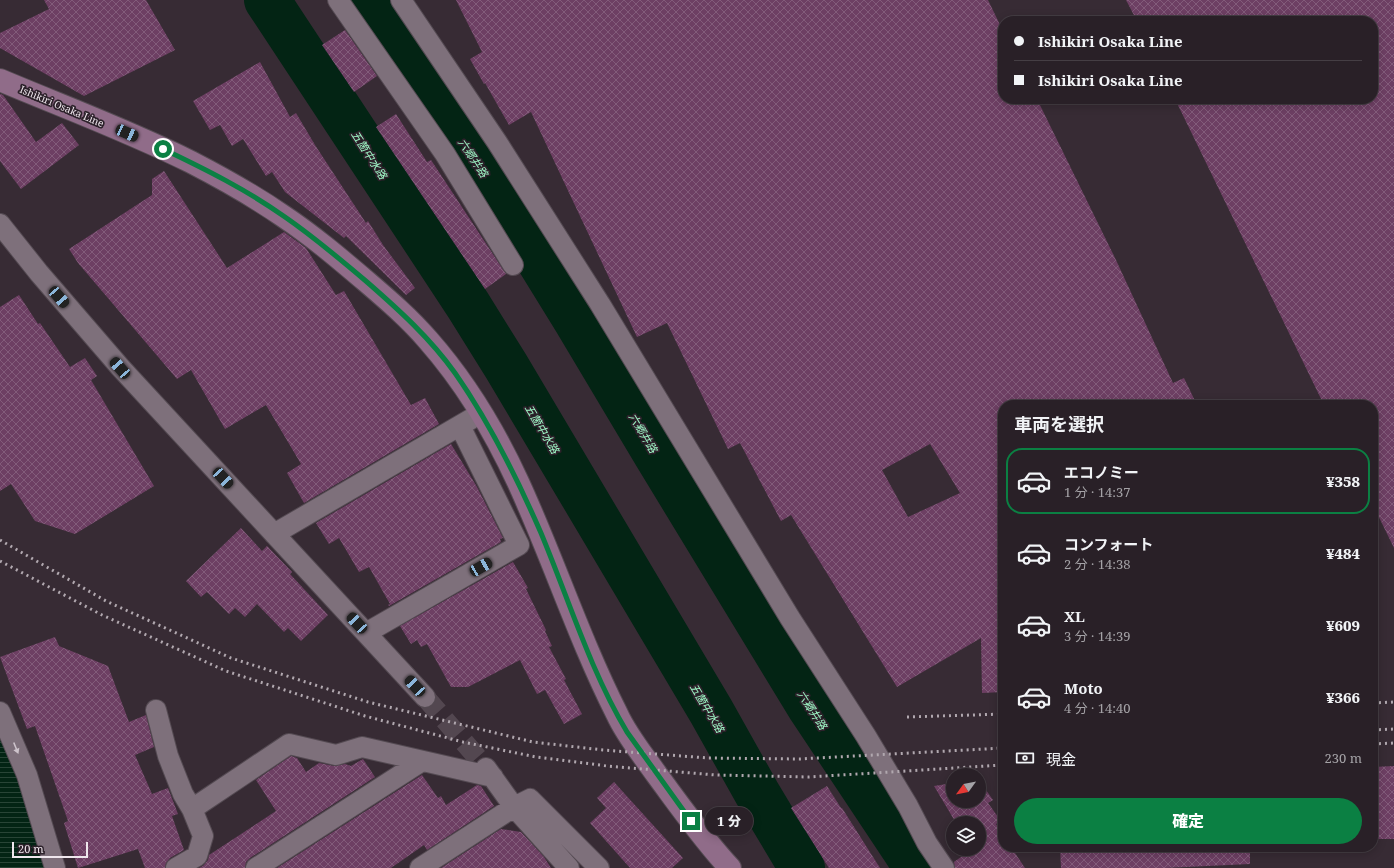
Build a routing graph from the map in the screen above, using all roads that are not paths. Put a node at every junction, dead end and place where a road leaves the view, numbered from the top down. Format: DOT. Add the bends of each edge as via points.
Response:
graph roads {
  1 [pos="402,0"];
  2 [pos="347,4"];
  3 [pos="0,80"];
  4 [pos="0,224"];
  5 [pos="513,265"];
  6 [pos="480,413"];
  7 [pos="460,426"];
  8 [pos="274,534"];
  9 [pos="366,633"];
  10 [pos="425,697"];
  11 [pos="156,710"];
  12 [pos="0,712"];
  13 [pos="422,761"];
  14 [pos="514,807"];
  15 [pos="192,809"];
  16 [pos="55,868"];
  17 [pos="176,868"];
  18 [pos="256,868"];
  19 [pos="420,868"];
  20 [pos="569,868"];
  21 [pos="599,868"];
  22 [pos="730,868"];
  23 [pos="944,868"];
  1 -- 23 [label="street" via="497,142 596,298"];
  2 -- 5 [label="street" via="445,154"];
  3 -- 6 [label="main road, Ishikiri Osaka Line" via="182,158 285,217 328,249 400,311 442,356"];
  4 -- 8 [label="street" via="39,274 120,368"];
  6 -- 7 [label="street"];
  6 -- 22 [label="main road, Ishikiri Osaka Line" via="519,485 578,628 618,716 682,809"];
  7 -- 8 [label="street"];
  7 -- 9 [label="street" via="519,544"];
  8 -- 9 [label="street"];
  9 -- 10 [label="street"];
  11 -- 15 [label="street" via="168,756 183,794"];
  12 -- 16 [label="street, one-way" via="27,775"];
  13 -- 14 [label="street" via="488,771"];
  13 -- 15 [label="street" via="362,747 336,755 289,744"];
  13 -- 18 [label="street"];
  14 -- 19 [label="street"];
  14 -- 20 [label="street"];
  14 -- 21 [label="street" via="530,799"];
  15 -- 17 [label="street" via="203,836 197,856"];
}
